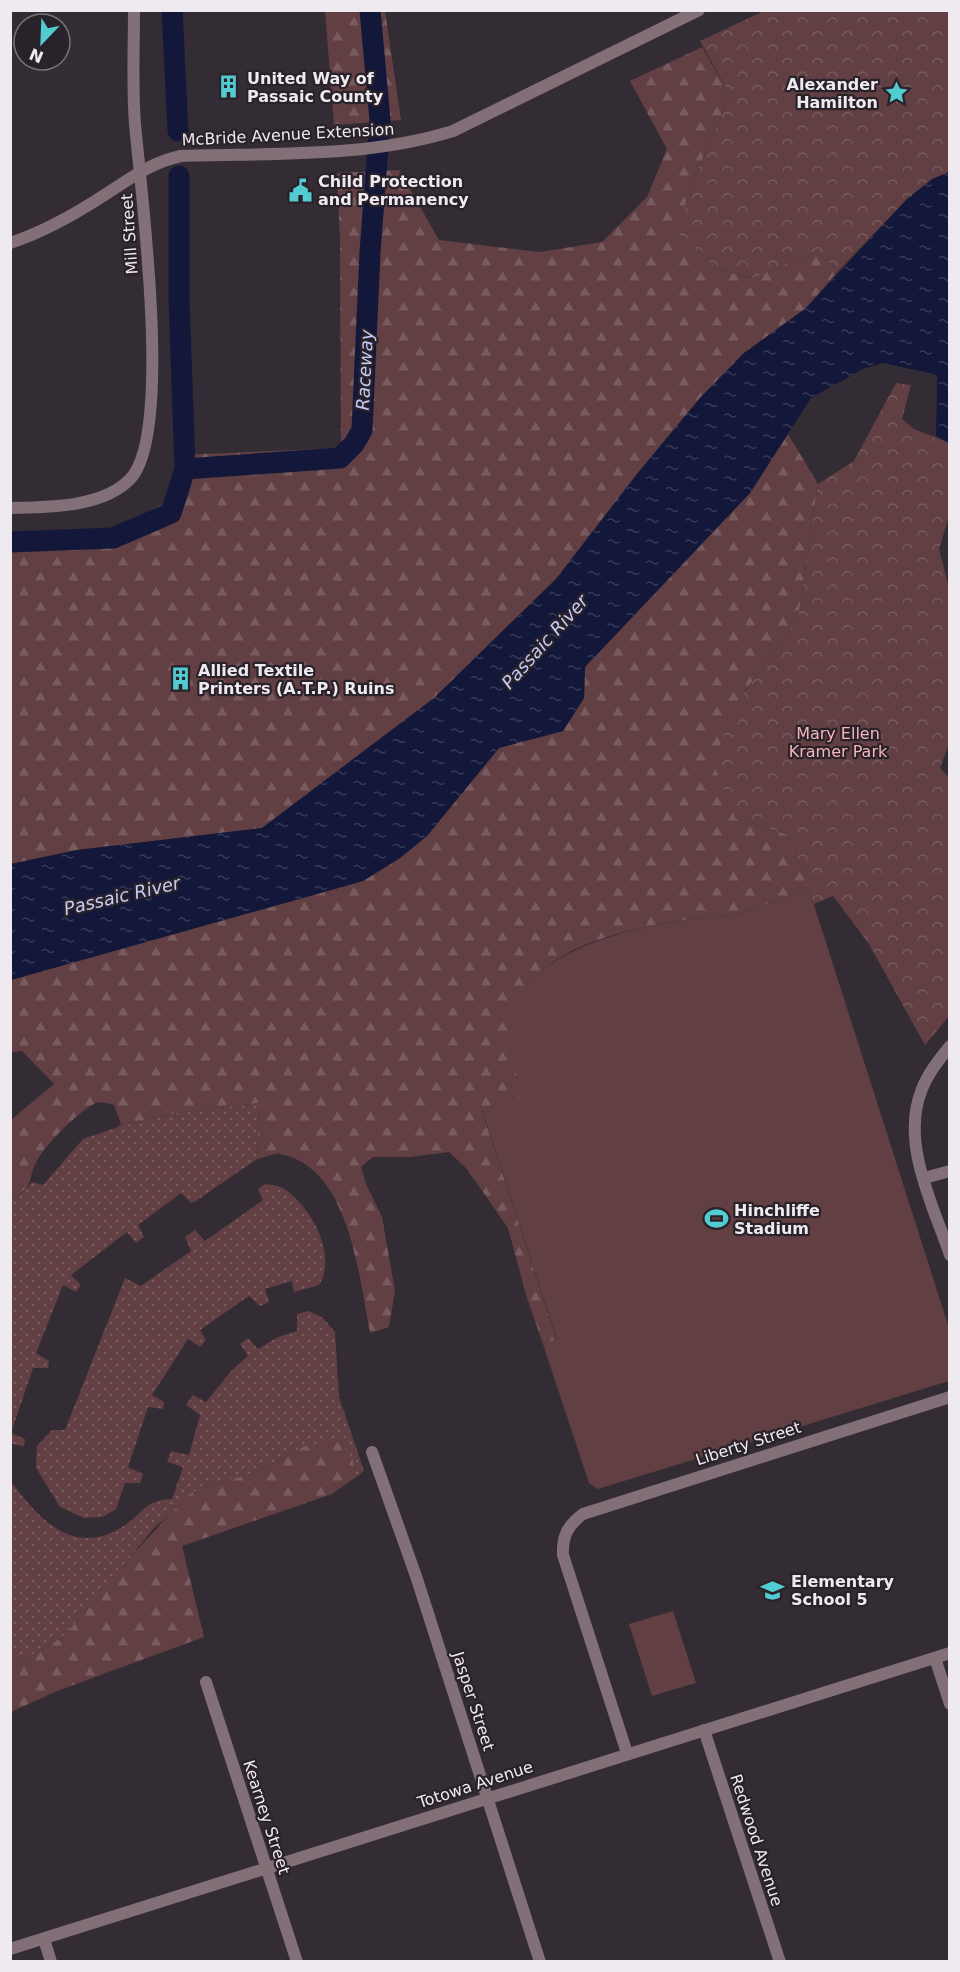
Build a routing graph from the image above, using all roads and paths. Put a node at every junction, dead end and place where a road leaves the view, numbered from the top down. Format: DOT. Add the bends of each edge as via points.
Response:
graph roads {
  1 [pos="134,10"];
  2 [pos="699,10"];
  3 [pos="141,171"];
  4 [pos="10,243"];
  5 [pos="10,508"];
  6 [pos="950,1046"];
  7 [pos="950,1170"];
  8 [pos="924,1179"];
  9 [pos="950,1255"];
  10 [pos="950,1397"];
  11 [pos="372,1452"];
  12 [pos="950,1653"];
  13 [pos="934,1658"];
  14 [pos="206,1682"];
  15 [pos="950,1704"];
  16 [pos="704,1730"];
  17 [pos="627,1754"];
  18 [pos="488,1798"];
  19 [pos="266,1868"];
  20 [pos="44,1939"];
  21 [pos="10,1949"];
  22 [pos="51,1962"];
  23 [pos="297,1962"];
  24 [pos="540,1962"];
  25 [pos="780,1962"];
  1 -- 3 [label="street, Mill Street" via="135,123"];
  2 -- 3 [label="street, McBride Avenue Extension" via="473,122 421,141 363,150 181,156"];
  3 -- 4 [label="street, McBride Avenue Extension" via="31,236"];
  3 -- 5 [label="street, Mill Street" via="147,231 152,404 142,455 131,478 90,501"];
  6 -- 8 [label="street" via="930,1073 917,1101 915,1138"];
  7 -- 8 [label="street"];
  8 -- 9 [label="street"];
  10 -- 17 [label="street, Liberty Street" via="583,1514 569,1526 563,1555"];
  11 -- 18 [label="street, Jasper Street"];
  12 -- 13 [label="street, Totowa Avenue"];
  13 -- 15 [label="street"];
  13 -- 16 [label="street, Totowa Avenue"];
  14 -- 19 [label="street, Kearney Street"];
  16 -- 17 [label="street, Totowa Avenue"];
  16 -- 25 [label="street, Redwood Avenue"];
  17 -- 18 [label="street, Totowa Avenue"];
  18 -- 19 [label="street, Totowa Avenue"];
  18 -- 24 [label="street, Jasper Street"];
  19 -- 20 [label="street, Totowa Avenue"];
  19 -- 23 [label="street, Kearney Street"];
  20 -- 21 [label="street, Totowa Avenue"];
  20 -- 22 [label="street"];
}
